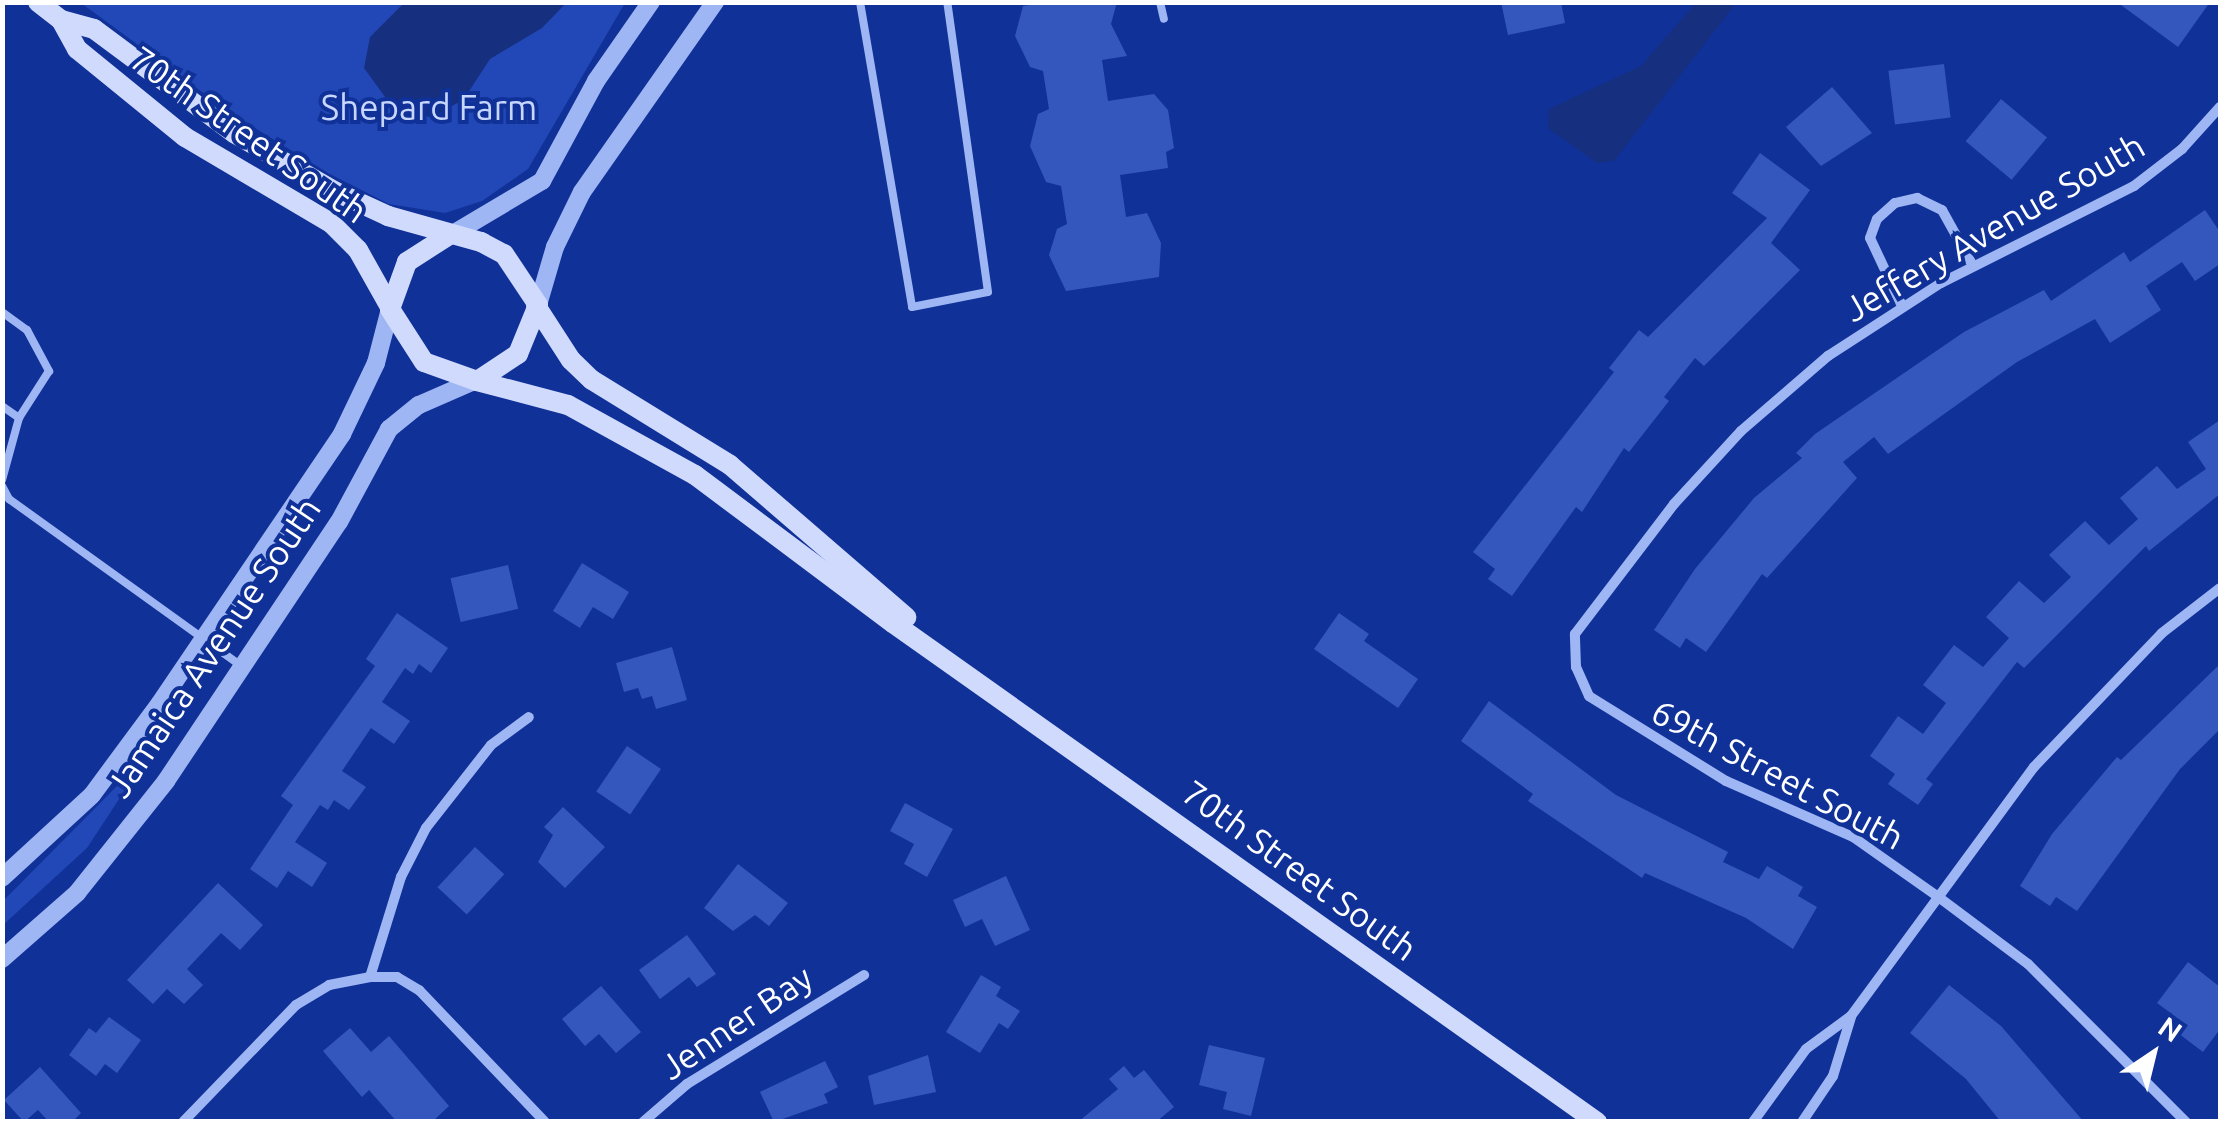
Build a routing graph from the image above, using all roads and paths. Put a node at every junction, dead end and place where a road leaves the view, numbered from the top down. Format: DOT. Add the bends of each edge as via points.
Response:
graph roads {
  1 [pos="38,2"];
  2 [pos="651,2"];
  3 [pos="715,2"];
  4 [pos="860,2"];
  5 [pos="947,2"];
  6 [pos="1160,2"];
  7 [pos="1164,18"];
  8 [pos="61,20"];
  9 [pos="2220,107"];
  10 [pos="450,235"];
  11 [pos="1973,266"];
  12 [pos="537,306"];
  13 [pos="1902,306"];
  14 [pos="390,308"];
  15 [pos="2,312"];
  16 [pos="476,381"];
  17 [pos="2,406"];
  18 [pos="19,418"];
  19 [pos="2,483"];
  20 [pos="2220,588"];
  21 [pos="204,640"];
  22 [pos="240,665"];
  23 [pos="1576,667"];
  24 [pos="966,670"];
  25 [pos="529,716"];
  26 [pos="2,878"];
  27 [pos="1937,896"];
  28 [pos="2,959"];
  29 [pos="864,975"];
  30 [pos="370,976"];
  31 [pos="1851,1016"];
  32 [pos="182,1122"];
  33 [pos="545,1122"];
  34 [pos="642,1122"];
  35 [pos="1597,1122"];
  36 [pos="1753,1122"];
  37 [pos="1802,1122"];
  38 [pos="2186,1122"];
  1 -- 8 [label="main road, 70th Street South"];
  2 -- 10 [label="street" via="596,81 542,181"];
  3 -- 12 [label="street" via="582,192"];
  4 -- 5 [label="lane" via="912,308 988,292"];
  6 -- 7 [label="lane"];
  8 -- 10 [label="main road, 70th Street South" via="94,29 294,169 373,210"];
  8 -- 14 [label="main road, 70th Street South" via="77,49 185,137 331,222 358,250"];
  9 -- 11 [label="street, Jeffery Avenue South" via="2182,149 2134,186"];
  10 -- 12 [label="main road" via="504,254"];
  10 -- 14 [label="main road" via="407,262"];
  11 -- 13 [label="street, Jeffery Avenue South"];
  11 -- 13 [label="street" via="1942,210 1917,198 1895,202 1876,220 1870,238"];
  12 -- 16 [label="main road" via="518,354"];
  12 -- 24 [label="main road, 70th Street South" via="592,380 730,466"];
  13 -- 23 [label="street, Jeffery Avenue South" via="1784,393 1674,504 1575,634"];
  14 -- 16 [label="main road" via="424,362"];
  14 -- 21 [label="street, Jamaica Avenue South" via="381,350 351,417"];
  15 -- 18 [label="lane" via="27,330 49,371"];
  16 -- 22 [label="street, Jamaica Avenue South" via="419,404 390,429 339,522"];
  16 -- 24 [label="main road, 70th Street South" via="568,405 696,475"];
  17 -- 18 [label="lane"];
  18 -- 19 [label="lane"];
  19 -- 21 [label="lane" via="9,499"];
  20 -- 27 [label="street" via="2101,692 2034,767"];
  21 -- 22 [label="lane"];
  21 -- 26 [label="street, Jamaica Avenue South" via="92,794"];
  22 -- 28 [label="street, Jamaica Avenue South" via="166,781 77,894"];
  23 -- 27 [label="street, 69th Street South" via="1590,696 1629,726 1726,780 1853,836"];
  24 -- 35 [label="main road, 70th Street South"];
  25 -- 30 [label="street" via="491,745 426,828 401,877"];
  27 -- 31 [label="street"];
  27 -- 38 [label="street, 69th Street South" via="2028,964"];
  29 -- 34 [label="street, Jenner Bay" via="687,1084"];
  30 -- 32 [label="street" via="329,985 296,1005"];
  30 -- 33 [label="street" via="398,977 419,990 459,1024"];
  31 -- 36 [label="street" via="1806,1048"];
  31 -- 37 [label="street" via="1832,1076"];
}
